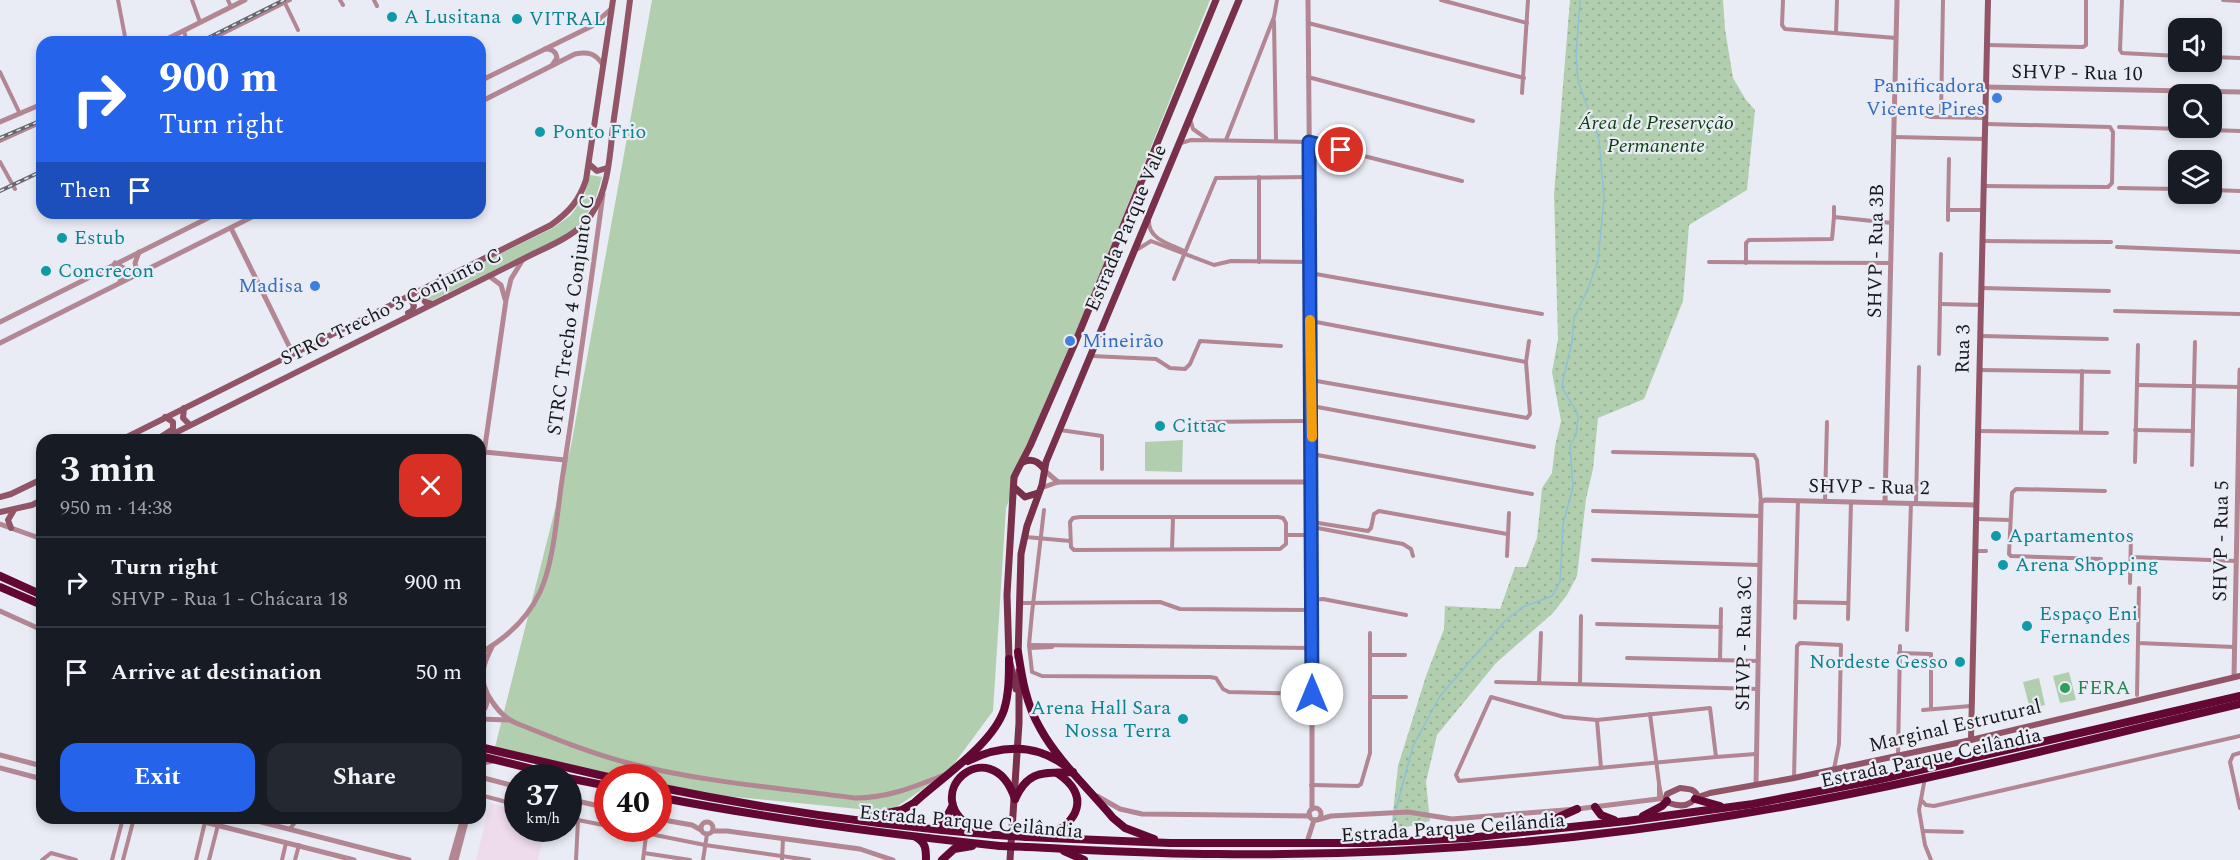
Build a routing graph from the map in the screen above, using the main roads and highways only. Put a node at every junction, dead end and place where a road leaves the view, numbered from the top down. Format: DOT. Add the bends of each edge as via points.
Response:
graph roads {
  1 [pos="612,0"];
  2 [pos="630,0"];
  3 [pos="1216,0"];
  4 [pos="1239,0"];
  5 [pos="1988,0"];
  6 [pos="589,164"];
  7 [pos="607,172"];
  8 [pos="429,286"];
  9 [pos="409,296"];
  10 [pos="432,304"];
  11 [pos="388,327"];
  12 [pos="185,408"];
  13 [pos="165,417"];
  14 [pos="190,425"];
  15 [pos="132,434"];
  16 [pos="165,434"];
  17 [pos="173,434"];
  18 [pos="1023,462"];
  19 [pos="1044,470"];
  20 [pos="36,482"];
  21 [pos="1015,488"];
  22 [pos="1039,491"];
  23 [pos="0,497"];
  24 [pos="36,502"];
  25 [pos="14,510"];
  26 [pos="0,512"];
  27 [pos="11,528"];
  28 [pos="0,576"];
  29 [pos="0,587"];
  30 [pos="36,592"];
  31 [pos="36,602"];
  32 [pos="1018,652"];
  33 [pos="1009,659"];
  34 [pos="2237,677"];
  35 [pos="2240,696"];
  36 [pos="1020,703"];
  37 [pos="2240,705"];
  38 [pos="1971,740"];
  39 [pos="486,747"];
  40 [pos="1018,748"];
  41 [pos="486,757"];
  42 [pos="515,764"];
  43 [pos="1073,772"];
  44 [pos="1057,773"];
  45 [pos="594,774"];
  46 [pos="946,774"];
  47 [pos="672,790"];
  48 [pos="1695,796"];
  49 [pos="1015,799"];
  50 [pos="1663,799"];
  51 [pos="672,800"];
  52 [pos="952,807"];
  53 [pos="1595,807"];
  54 [pos="1728,807"];
  55 [pos="1577,809"];
  56 [pos="852,819"];
  57 [pos="1631,820"];
  58 [pos="933,828"];
  59 [pos="1526,832"];
  60 [pos="985,834"];
  61 [pos="915,837"];
  62 [pos="1044,838"];
  63 [pos="1170,843"];
  64 [pos="985,844"];
  65 [pos="1060,849"];
  66 [pos="1217,854"];
  67 [pos="1324,854"];
  68 [pos="926,860"];
  69 [pos="942,860"];
  70 [pos="1010,860"];
  71 [pos="1084,860"];
  72 [pos="1251,860"];
  73 [pos="1300,860"];
  1 -- 6 [label="main road, STRC Trecho 3 Conjunto C"];
  2 -- 7 [label="main road, STRC Trecho 3 Conjunto C"];
  3 -- 18 [label="main road, Estrada Parque Vale"];
  4 -- 19 [label="main road, Estrada Parque Vale"];
  5 -- 38 [label="main road, Rua 3"];
  6 -- 7 [label="main road" via="597,171"];
  6 -- 8 [label="main road, STRC Trecho 3 Conjunto C" via="582,192 568,213"];
  7 -- 10 [label="main road, STRC Trecho 3 Conjunto C" via="598,203 579,228"];
  8 -- 9 [label="main road, STRC Trecho 3 Conjunto C"];
  8 -- 10 [label="main road" via="423,297"];
  9 -- 11 [label="main road" via="412,311"];
  9 -- 12 [label="main road, STRC Trecho 3 Conjunto C"];
  10 -- 11 [label="main road, STRC Trecho 3 Conjunto C"];
  11 -- 14 [label="main road, STRC Trecho 3 Conjunto C"];
  12 -- 13 [label="main road, STRC Trecho 3 Conjunto C"];
  12 -- 14 [label="main road" via="183,418"];
  13 -- 15 [label="main road, STRC Trecho 3 Conjunto C"];
  13 -- 16 [label="main road" via="173,422 173,429"];
  14 -- 17 [label="main road, STRC Trecho 3 Conjunto C"];
  18 -- 19 [label="main road" via="1034,460"];
  18 -- 21 [label="main road" via="1016,473"];
  19 -- 22 [label="main road"];
  20 -- 23 [label="main road"];
  21 -- 22 [label="main road" via="1025,497"];
  21 -- 33 [label="main road" via="1007,576"];
  22 -- 32 [label="main road" via="1019,565"];
  24 -- 25 [label="main road"];
  25 -- 26 [label="main road"];
  25 -- 27 [label="main road" via="8,520"];
  28 -- 30 [label="highway"];
  29 -- 31 [label="highway"];
  32 -- 36 [label="main road"];
  32 -- 43 [label="highway" via="1026,693 1037,722"];
  33 -- 36 [label="main road"];
  33 -- 46 [label="highway" via="1007,697 996,727 978,749"];
  34 -- 38 [label="main road, Marginal Estrutural"];
  35 -- 54 [label="highway, Estrada Parque Ceilândia" via="1877,780"];
  36 -- 40 [label="main road"];
  37 -- 67 [label="highway, Estrada Parque Ceilândia" via="1925,777 1718,818 1505,843"];
  38 -- 48 [label="main road, Marginal Estrutural"];
  39 -- 45 [label="highway"];
  40 -- 43 [label="highway" via="1045,754"];
  40 -- 46 [label="highway" via="980,755"];
  40 -- 49 [label="main road"];
  41 -- 42 [label="highway"];
  43 -- 44 [label="highway"];
  43 -- 63 [label="highway" via="1125,828"];
  44 -- 49 [label="highway" via="1036,774 1027,780"];
  44 -- 62 [label="highway" via="1076,791 1078,804 1065,827"];
  46 -- 56 [label="highway" via="902,810"];
  47 -- 56 [label="highway, Estrada Parque Ceilândia"];
  48 -- 50 [label="main road" via="1682,806"];
  48 -- 50 [label="main road" via="1689,789 1680,788"];
  48 -- 54 [label="highway"];
  49 -- 52 [label="highway" via="1011,786 1000,773 978,767 964,772 956,781"];
  49 -- 70 [label="main road"];
  50 -- 57 [label="highway" via="1656,810"];
  51 -- 61 [label="highway, Estrada Parque Ceilândia"];
  52 -- 58 [label="highway" via="945,820"];
  52 -- 60 [label="highway" via="964,823"];
  53 -- 57 [label="highway" via="1611,820"];
  54 -- 57 [label="highway, Estrada Parque Ceilândia"];
  55 -- 59 [label="highway"];
  56 -- 58 [label="highway, Estrada Parque Ceilândia"];
  57 -- 59 [label="highway, Estrada Parque Ceilândia"];
  58 -- 60 [label="highway, Estrada Parque Ceilândia"];
  59 -- 63 [label="highway, Estrada Parque Ceilândia" via="1384,842"];
  60 -- 62 [label="highway, Estrada Parque Ceilândia, bridge"];
  61 -- 64 [label="highway, Estrada Parque Ceilândia"];
  61 -- 68 [label="highway" via="926,848"];
  62 -- 63 [label="highway, Estrada Parque Ceilândia"];
  64 -- 65 [label="highway, Estrada Parque Ceilândia, bridge"];
  64 -- 69 [label="highway" via="954,849"];
  65 -- 66 [label="highway, Estrada Parque Ceilândia"];
  65 -- 71 [label="highway"];
  66 -- 67 [label="highway, Estrada Parque Ceilândia"];
  66 -- 72 [label="highway"];
  67 -- 73 [label="highway"];
}
